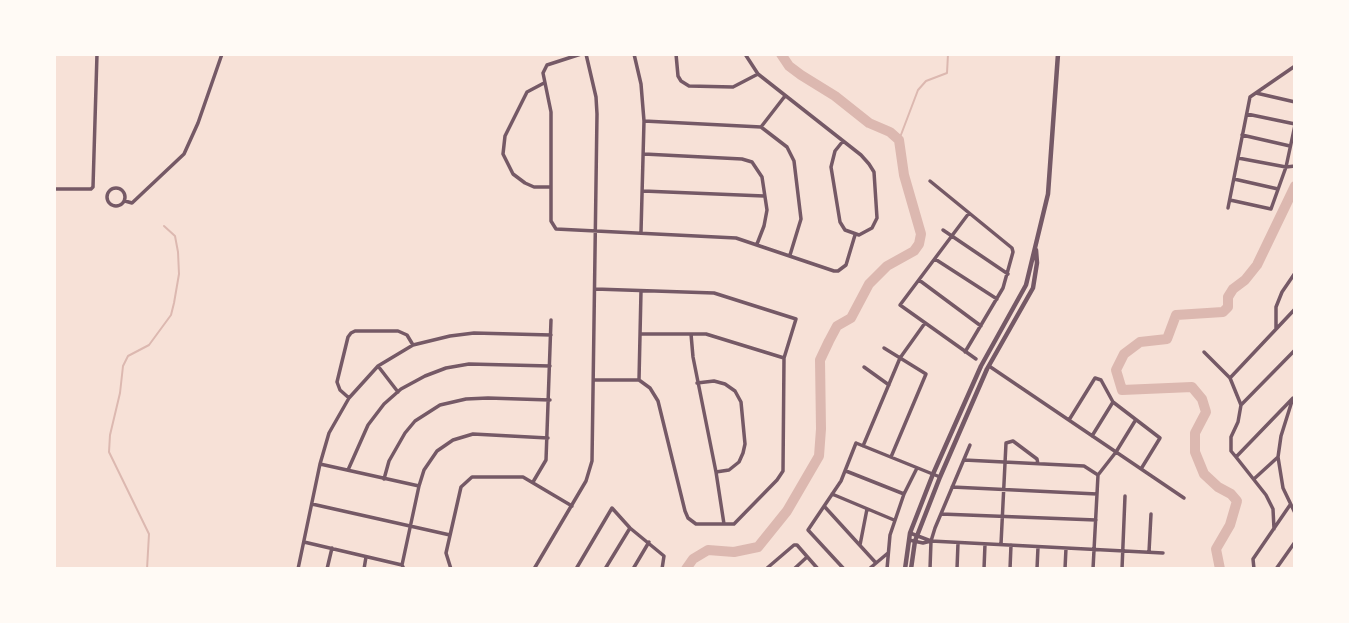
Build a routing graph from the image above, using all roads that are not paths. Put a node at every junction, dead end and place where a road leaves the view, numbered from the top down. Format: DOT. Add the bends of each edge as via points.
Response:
graph roads {
  1 [pos="97,54"];
  2 [pos="222,54"];
  3 [pos="584,54"];
  4 [pos="634,54"];
  5 [pos="676,54"];
  6 [pos="745,54"];
  7 [pos="1058,54"];
  8 [pos="1295,66"];
  9 [pos="758,74"];
  10 [pos="545,82"];
  11 [pos="1256,93"];
  12 [pos="785,96"];
  13 [pos="1295,102"];
  14 [pos="1247,114"];
  15 [pos="644,121"];
  16 [pos="1295,125"];
  17 [pos="761,127"];
  18 [pos="1242,135"];
  19 [pos="843,141"];
  20 [pos="1290,146"];
  21 [pos="644,154"];
  22 [pos="1238,158"];
  23 [pos="1295,166"];
  24 [pos="1286,167"];
  25 [pos="1234,179"];
  26 [pos="930,181"];
  27 [pos="551,187"];
  28 [pos="1278,189"];
  29 [pos="54,190"];
  30 [pos="643,191"];
  31 [pos="764,196"];
  32 [pos="1230,200"];
  33 [pos="125,201"];
  34 [pos="1228,208"];
  35 [pos="969,213"];
  36 [pos="596,230"];
  37 [pos="943,230"];
  38 [pos="641,232"];
  39 [pos="855,235"];
  40 [pos="952,237"];
  41 [pos="757,244"];
  42 [pos="1035,246"];
  43 [pos="789,256"];
  44 [pos="935,259"];
  45 [pos="1295,273"];
  46 [pos="1008,274"];
  47 [pos="919,280"];
  48 [pos="595,289"];
  49 [pos="641,291"];
  50 [pos="997,299"];
  51 [pos="1295,309"];
  52 [pos="551,320"];
  53 [pos="925,323"];
  54 [pos="981,326"];
  55 [pos="1276,331"];
  56 [pos="640,334"];
  57 [pos="691,334"];
  58 [pos="551,335"];
  59 [pos="414,345"];
  60 [pos="884,348"];
  61 [pos="1295,350"];
  62 [pos="965,352"];
  63 [pos="1204,352"];
  64 [pos="784,358"];
  65 [pos="900,358"];
  66 [pos="976,359"];
  67 [pos="379,366"];
  68 [pos="550,366"];
  69 [pos="989,366"];
  70 [pos="864,367"];
  71 [pos="1230,378"];
  72 [pos="594,380"];
  73 [pos="639,380"];
  74 [pos="697,383"];
  75 [pos="889,385"];
  76 [pos="398,392"];
  77 [pos="349,398"];
  78 [pos="1294,398"];
  79 [pos="550,400"];
  80 [pos="1113,402"];
  81 [pos="1241,405"];
  82 [pos="1069,420"];
  83 [pos="1135,421"];
  84 [pos="1092,436"];
  85 [pos="548,438"];
  86 [pos="970,445"];
  87 [pos="863,446"];
  88 [pos="1116,452"];
  89 [pos="891,457"];
  90 [pos="1236,457"];
  91 [pos="1278,457"];
  92 [pos="964,460"];
  93 [pos="1005,462"];
  94 [pos="320,464"];
  95 [pos="1038,464"];
  96 [pos="917,468"];
  97 [pos="1141,469"];
  98 [pos="348,470"];
  99 [pos="846,471"];
  100 [pos="716,472"];
  101 [pos="933,474"];
  102 [pos="1098,475"];
  103 [pos="940,477"];
  104 [pos="1255,478"];
  105 [pos="384,479"];
  106 [pos="533,482"];
  107 [pos="419,486"];
  108 [pos="952,487"];
  109 [pos="1003,489"];
  110 [pos="832,494"];
  111 [pos="904,494"];
  112 [pos="1097,494"];
  113 [pos="1125,496"];
  114 [pos="1184,498"];
  115 [pos="312,504"];
  116 [pos="1290,505"];
  117 [pos="572,506"];
  118 [pos="824,506"];
  119 [pos="867,509"];
  120 [pos="1151,513"];
  121 [pos="1295,513"];
  122 [pos="941,514"];
  123 [pos="1002,516"];
  124 [pos="894,520"];
  125 [pos="1096,520"];
  126 [pos="724,524"];
  127 [pos="411,526"];
  128 [pos="630,528"];
  129 [pos="1274,529"];
  130 [pos="910,533"];
  131 [pos="450,535"];
  132 [pos="917,535"];
  133 [pos="909,540"];
  134 [pos="915,541"];
  135 [pos="931,541"];
  136 [pos="304,542"];
  137 [pos="649,542"];
  138 [pos="1295,542"];
  139 [pos="958,543"];
  140 [pos="985,544"];
  141 [pos="860,545"];
  142 [pos="1000,545"];
  143 [pos="1011,545"];
  144 [pos="1038,547"];
  145 [pos="331,548"];
  146 [pos="1066,548"];
  147 [pos="1094,549"];
  148 [pos="1122,551"];
  149 [pos="1149,552"];
  150 [pos="1163,553"];
  151 [pos="888,554"];
  152 [pos="366,556"];
  153 [pos="807,556"];
  154 [pos="876,563"];
  155 [pos="403,567"];
  156 [pos="298,569"];
  157 [pos="327,569"];
  158 [pos="364,569"];
  159 [pos="451,569"];
  160 [pos="534,569"];
  161 [pos="576,569"];
  162 [pos="605,569"];
  163 [pos="634,569"];
  164 [pos="662,569"];
  165 [pos="766,569"];
  166 [pos="794,569"];
  167 [pos="818,569"];
  168 [pos="844,569"];
  169 [pos="869,569"];
  170 [pos="887,569"];
  171 [pos="905,569"];
  172 [pos="911,569"];
  173 [pos="930,569"];
  174 [pos="957,569"];
  175 [pos="984,569"];
  176 [pos="1010,569"];
  177 [pos="1037,569"];
  178 [pos="1065,569"];
  179 [pos="1093,569"];
  180 [pos="1122,569"];
  181 [pos="1254,569"];
  182 [pos="1276,569"];
  1 -- 29 [label="street" via="93,187"];
  2 -- 33 [label="street" via="184,154 132,204"];
  3 -- 10 [label="street" via="547,65"];
  3 -- 36 [label="street" via="597,106"];
  4 -- 15 [label="street"];
  5 -- 9 [label="street" via="678,76 689,86 733,87"];
  6 -- 9 [label="street"];
  7 -- 42 [label="street" via="1048,194"];
  8 -- 11 [label="street"];
  9 -- 12 [label="street"];
  10 -- 27 [label="street" via="551,112"];
  10 -- 27 [label="street" via="527,92 505,136 503,154 513,174 525,183"];
  11 -- 13 [label="street"];
  11 -- 14 [label="street" via="1250,97"];
  12 -- 17 [label="street"];
  12 -- 19 [label="street"];
  14 -- 16 [label="street"];
  14 -- 18 [label="street"];
  15 -- 17 [label="street"];
  15 -- 21 [label="street"];
  16 -- 20 [label="street"];
  17 -- 43 [label="street" via="787,147 794,161 801,219"];
  18 -- 20 [label="street"];
  18 -- 22 [label="street"];
  19 -- 39 [label="street" via="831,167 840,222"];
  19 -- 39 [label="street" via="874,172 877,218 872,228"];
  20 -- 24 [label="street"];
  21 -- 30 [label="street"];
  21 -- 31 [label="street" via="748,160 758,169"];
  22 -- 24 [label="street"];
  22 -- 25 [label="street"];
  23 -- 24 [label="street"];
  24 -- 28 [label="street"];
  25 -- 28 [label="street"];
  25 -- 32 [label="street"];
  26 -- 35 [label="street"];
  27 -- 36 [label="street" via="553,227"];
  28 -- 32 [label="street" via="1271,209"];
  30 -- 31 [label="street"];
  30 -- 38 [label="street"];
  31 -- 41 [label="street" via="766,217"];
  32 -- 34 [label="street"];
  33 -- 33 [label="street" via="119,188 107,194 112,206"];
  35 -- 40 [label="street"];
  35 -- 46 [label="street" via="1012,248"];
  36 -- 38 [label="street"];
  36 -- 48 [label="street"];
  37 -- 40 [label="street"];
  38 -- 41 [label="street"];
  39 -- 43 [label="street" via="846,265 838,271"];
  40 -- 44 [label="street"];
  40 -- 46 [label="street"];
  41 -- 43 [label="street"];
  42 -- 69 [label="street" via="1033,288"];
  42 -- 101 [label="street" via="1023,293 981,366"];
  44 -- 47 [label="street"];
  44 -- 50 [label="street"];
  45 -- 55 [label="street" via="1276,307"];
  46 -- 50 [label="street"];
  47 -- 53 [label="street" via="900,305"];
  47 -- 54 [label="street"];
  48 -- 49 [label="street"];
  48 -- 72 [label="street"];
  49 -- 56 [label="street"];
  49 -- 64 [label="street" via="714,293 796,319"];
  50 -- 54 [label="street"];
  51 -- 55 [label="street"];
  52 -- 58 [label="street"];
  53 -- 62 [label="street"];
  53 -- 65 [label="street"];
  54 -- 62 [label="street"];
  55 -- 71 [label="street"];
  56 -- 57 [label="street"];
  56 -- 73 [label="street"];
  57 -- 64 [label="street" via="706,334"];
  57 -- 74 [label="street"];
  58 -- 59 [label="street" via="474,333"];
  58 -- 68 [label="street"];
  59 -- 67 [label="street"];
  59 -- 77 [label="street" via="398,331 351,333 337,382"];
  60 -- 65 [label="street"];
  61 -- 81 [label="street"];
  62 -- 66 [label="street"];
  63 -- 71 [label="street"];
  64 -- 126 [label="street" via="783,471 741,518"];
  65 -- 75 [label="street"];
  65 -- 89 [label="street" via="926,374"];
  67 -- 76 [label="street"];
  67 -- 77 [label="street"];
  68 -- 76 [label="street" via="469,364 425,376"];
  68 -- 79 [label="street"];
  69 -- 82 [label="street"];
  69 -- 103 [label="street"];
  70 -- 75 [label="street"];
  71 -- 81 [label="street"];
  72 -- 73 [label="street"];
  72 -- 117 [label="street" via="591,468"];
  73 -- 126 [label="street" via="658,401 688,518 696,524"];
  74 -- 100 [label="street"];
  74 -- 100 [label="street" via="714,380 726,384 741,402 743,453 729,470"];
  75 -- 87 [label="street"];
  76 -- 98 [label="street" via="368,425"];
  77 -- 94 [label="street" via="335,420"];
  78 -- 90 [label="street"];
  78 -- 91 [label="street" via="1280,436"];
  79 -- 85 [label="street"];
  79 -- 105 [label="street" via="466,399 440,405 405,433 388,461"];
  80 -- 82 [label="street" via="1101,380 1095,378"];
  80 -- 83 [label="street"];
  80 -- 84 [label="street"];
  81 -- 90 [label="street" via="1231,437"];
  82 -- 84 [label="street"];
  83 -- 88 [label="street"];
  83 -- 97 [label="street" via="1160,438"];
  84 -- 88 [label="street"];
  85 -- 106 [label="street" via="546,460"];
  85 -- 107 [label="street" via="462,436 437,451"];
  86 -- 92 [label="street"];
  87 -- 89 [label="street"];
  87 -- 99 [label="street" via="856,443"];
  88 -- 97 [label="street"];
  88 -- 102 [label="street"];
  89 -- 96 [label="street"];
  90 -- 104 [label="street"];
  91 -- 104 [label="street"];
  91 -- 116 [label="street"];
  92 -- 93 [label="street"];
  92 -- 108 [label="street"];
  93 -- 95 [label="street"];
  93 -- 95 [label="street" via="1009,441 1037,458"];
  93 -- 109 [label="street"];
  94 -- 98 [label="street"];
  94 -- 115 [label="street"];
  95 -- 102 [label="street" via="1084,466"];
  96 -- 101 [label="street"];
  96 -- 111 [label="street"];
  97 -- 114 [label="street"];
  98 -- 105 [label="street"];
  99 -- 110 [label="street"];
  99 -- 111 [label="street"];
  100 -- 126 [label="street"];
  101 -- 103 [label="street"];
  101 -- 130 [label="street"];
  102 -- 112 [label="street"];
  103 -- 132 [label="street"];
  104 -- 129 [label="street" via="1273,509"];
  105 -- 107 [label="street"];
  106 -- 117 [label="street"];
  106 -- 131 [label="street" via="503,476 466,480"];
  107 -- 127 [label="street"];
  108 -- 109 [label="street"];
  108 -- 122 [label="street"];
  109 -- 112 [label="street"];
  109 -- 123 [label="street"];
  110 -- 118 [label="street"];
  110 -- 119 [label="street"];
  111 -- 124 [label="street"];
  112 -- 125 [label="street"];
  113 -- 148 [label="street"];
  115 -- 127 [label="street"];
  115 -- 136 [label="street"];
  116 -- 121 [label="street"];
  116 -- 129 [label="street"];
  117 -- 160 [label="street"];
  118 -- 141 [label="street"];
  118 -- 168 [label="street" via="808,530"];
  119 -- 124 [label="street"];
  119 -- 141 [label="street"];
  120 -- 149 [label="street"];
  122 -- 123 [label="street"];
  122 -- 135 [label="street"];
  123 -- 125 [label="street"];
  123 -- 142 [label="street"];
  124 -- 151 [label="street"];
  125 -- 147 [label="street"];
  127 -- 131 [label="street"];
  127 -- 155 [label="street"];
  128 -- 137 [label="street"];
  128 -- 161 [label="street" via="612,508"];
  128 -- 162 [label="street"];
  129 -- 181 [label="street" via="1253,559"];
  130 -- 132 [label="street"];
  130 -- 133 [label="street"];
  131 -- 159 [label="street" via="446,553"];
  132 -- 134 [label="street"];
  132 -- 135 [label="street"];
  133 -- 134 [label="street"];
  133 -- 171 [label="street"];
  134 -- 135 [label="street"];
  134 -- 172 [label="street"];
  135 -- 139 [label="street"];
  135 -- 173 [label="street"];
  136 -- 145 [label="street"];
  136 -- 156 [label="street"];
  137 -- 163 [label="street"];
  137 -- 164 [label="street" via="664,556"];
  138 -- 182 [label="street"];
  139 -- 140 [label="street"];
  139 -- 174 [label="street"];
  140 -- 142 [label="street"];
  140 -- 175 [label="street"];
  141 -- 154 [label="street"];
  142 -- 143 [label="street"];
  143 -- 144 [label="street"];
  143 -- 176 [label="street"];
  144 -- 146 [label="street"];
  144 -- 177 [label="street"];
  145 -- 152 [label="street"];
  145 -- 157 [label="street"];
  146 -- 147 [label="street"];
  146 -- 178 [label="street"];
  147 -- 148 [label="street"];
  147 -- 179 [label="street"];
  148 -- 149 [label="street"];
  148 -- 180 [label="street"];
  149 -- 150 [label="street"];
  151 -- 154 [label="street"];
  151 -- 170 [label="street"];
  152 -- 155 [label="street"];
  152 -- 158 [label="street"];
  153 -- 165 [label="street" via="794,545"];
  153 -- 166 [label="street"];
  153 -- 167 [label="street"];
  154 -- 169 [label="street"];
}
